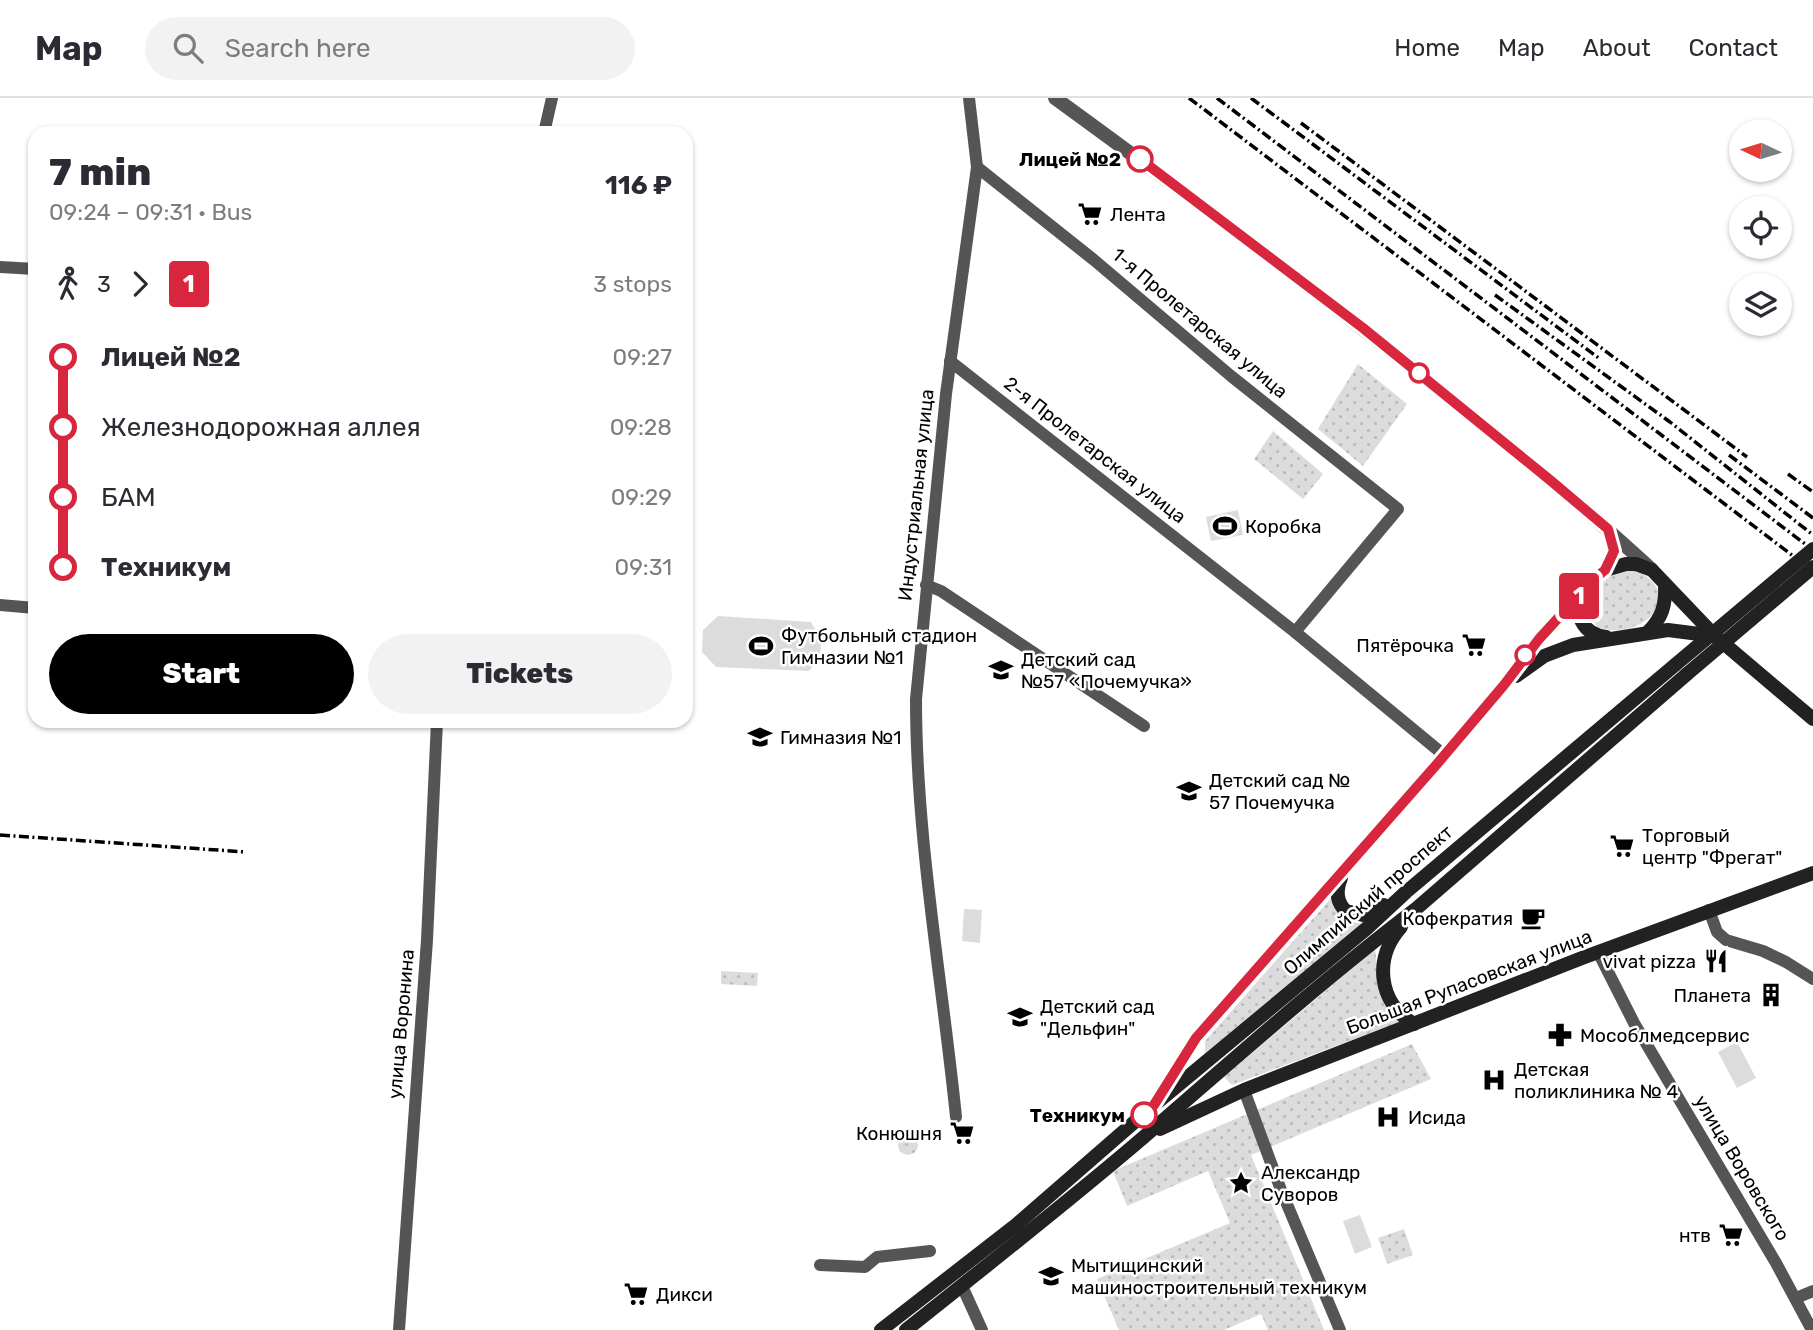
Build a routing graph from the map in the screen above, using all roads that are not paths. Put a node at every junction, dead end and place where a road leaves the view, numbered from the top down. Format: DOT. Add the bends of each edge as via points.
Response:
graph roads {
  1 [pos="552,98"];
  2 [pos="970,98"];
  3 [pos="980,98"];
  4 [pos="1055,98"];
  5 [pos="546,126"];
  6 [pos="974,129"];
  7 [pos="976,167"];
  8 [pos="0,267"];
  9 [pos="28,269"];
  10 [pos="950,361"];
  11 [pos="1608,529"];
  12 [pos="1813,549"];
  13 [pos="1813,567"];
  14 [pos="1605,570"];
  15 [pos="1652,570"];
  16 [pos="1665,585"];
  17 [pos="926,586"];
  18 [pos="1585,590"];
  19 [pos="0,605"];
  20 [pos="28,607"];
  21 [pos="1296,632"];
  22 [pos="1648,632"];
  23 [pos="1715,636"];
  24 [pos="1618,638"];
  25 [pos="1681,670"];
  26 [pos="1504,685"];
  27 [pos="1813,719"];
  28 [pos="1144,726"];
  29 [pos="437,728"];
  30 [pos="1444,755"];
  31 [pos="1343,873"];
  32 [pos="1813,873"];
  33 [pos="1406,892"];
  34 [pos="1417,908"];
  35 [pos="1709,910"];
  36 [pos="1598,952"];
  37 [pos="1813,979"];
  38 [pos="1414,1024"];
  39 [pos="1244,1090"];
  40 [pos="1154,1105"];
  41 [pos="956,1117"];
  42 [pos="1143,1137"];
  43 [pos="930,1251"];
  44 [pos="820,1265"];
  45 [pos="961,1286"];
  46 [pos="1813,1291"];
  47 [pos="1796,1297"];
  48 [pos="399,1330"];
  49 [pos="881,1330"];
  50 [pos="906,1330"];
  51 [pos="982,1330"];
  52 [pos="1340,1330"];
  53 [pos="1812,1330"];
  1 -- 5 [label="street"];
  2 -- 6 [label="street, Индустриальная улица"];
  3 -- 6 [label="street, Индустриальная улица"];
  4 -- 11 [label="street" via="1378,340"];
  6 -- 7 [label="street, Индустриальная улица"];
  7 -- 10 [label="street, Индустриальная улица"];
  7 -- 21 [label="street, 1-я Пролетарская улица" via="1398,509"];
  8 -- 9 [label="street"];
  10 -- 17 [label="street, Индустриальная улица"];
  10 -- 21 [label="street, 2-я Пролетарская улица"];
  11 -- 14 [label="street" via="1614,551"];
  11 -- 15 [label="street"];
  12 -- 25 [label="main road, Олимпийский проспект, bridge"];
  13 -- 25 [label="main road, Олимпийский проспект, bridge"];
  14 -- 15 [label="main road" via="1636,564"];
  14 -- 18 [label="main road"];
  15 -- 16 [label="main road"];
  16 -- 22 [label="main road" via="1663,613"];
  16 -- 23 [label="main road"];
  17 -- 28 [label="street" via="941,591"];
  17 -- 41 [label="street, Индустриальная улица" via="916,744"];
  18 -- 24 [label="main road" via="1578,605 1583,625 1593,634"];
  18 -- 26 [label="main road"];
  19 -- 20 [label="street"];
  21 -- 30 [label="street, 2-я Пролетарская улица"];
  22 -- 23 [label="main road"];
  22 -- 24 [label="main road"];
  23 -- 27 [label="main road"];
  24 -- 26 [label="main road" via="1553,652"];
  25 -- 33 [label="main road, Олимпийский проспект"];
  25 -- 34 [label="main road, Олимпийский проспект"];
  26 -- 30 [label="main road"];
  29 -- 48 [label="street, улица Воронина" via="427,940"];
  30 -- 31 [label="main road"];
  31 -- 33 [label="main road" via="1339,900 1351,913 1370,913"];
  31 -- 40 [label="main road" via="1196,1038"];
  32 -- 35 [label="main road, Большая Рупасовская улица"];
  33 -- 40 [label="main road, Олимпийский проспект"];
  34 -- 38 [label="main road" via="1393,935 1383,965 1388,995"];
  34 -- 42 [label="main road, Олимпийский проспект"];
  35 -- 36 [label="main road, Большая Рупасовская улица"];
  35 -- 37 [label="street" via="1717,932 1726,940 1763,951"];
  36 -- 38 [label="main road, Большая Рупасовская улица"];
  36 -- 47 [label="street, улица Воровского" via="1634,1023"];
  38 -- 39 [label="main road, Большая Рупасовская улица"];
  39 -- 42 [label="main road, Большая Рупасовская улица"];
  39 -- 52 [label="street"];
  40 -- 49 [label="main road, Олимпийский проспект" via="1016,1225"];
  42 -- 45 [label="main road, Олимпийский проспект"];
  43 -- 44 [label="street" via="877,1257 865,1267"];
  45 -- 50 [label="main road, Олимпийский проспект"];
  45 -- 51 [label="street"];
  46 -- 47 [label="street"];
  47 -- 53 [label="street, улица Воровского"];
}
